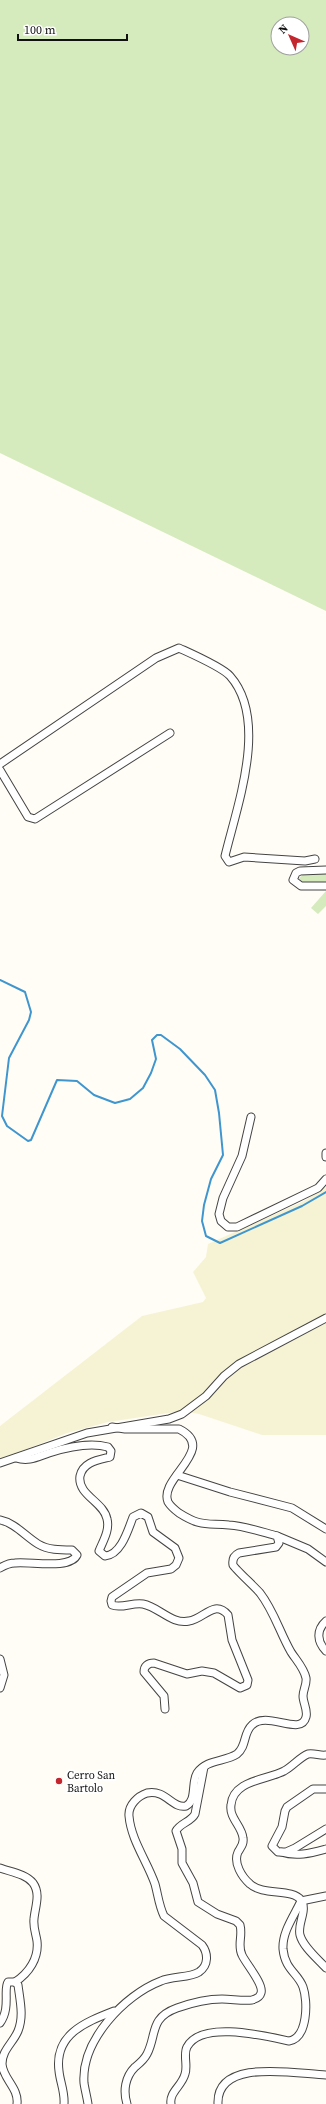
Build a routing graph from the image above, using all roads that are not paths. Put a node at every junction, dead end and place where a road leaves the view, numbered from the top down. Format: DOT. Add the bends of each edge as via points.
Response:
graph roads {
  1 [pos="170,733"];
  2 [pos="0,764"];
  3 [pos="0,770"];
  4 [pos="315,859"];
  5 [pos="326,870"];
  6 [pos="326,886"];
  7 [pos="251,1117"];
  8 [pos="326,1153"];
  9 [pos="326,1157"];
  10 [pos="326,1179"];
  11 [pos="326,1318"];
  12 [pos="112,1427"];
  13 [pos="16,1458"];
  14 [pos="0,1463"];
  15 [pos="177,1475"];
  16 [pos="0,1520"];
  17 [pos="326,1529"];
  18 [pos="277,1536"];
  19 [pos="326,1562"];
  20 [pos="0,1568"];
  21 [pos="326,1621"];
  22 [pos="326,1651"];
  23 [pos="0,1659"];
  24 [pos="0,1688"];
  25 [pos="165,1709"];
  26 [pos="326,1755"];
  27 [pos="204,1766"];
  28 [pos="326,1789"];
  29 [pos="326,1829"];
  30 [pos="326,1849"];
  31 [pos="281,1852"];
  32 [pos="0,1868"];
  33 [pos="326,1896"];
  34 [pos="301,1901"];
  35 [pos="326,1968"];
  36 [pos="15,1982"];
  37 [pos="116,2010"];
  38 [pos="0,2023"];
  39 [pos="326,2075"];
  40 [pos="16,2104"];
  41 [pos="64,2104"];
  42 [pos="88,2104"];
  43 [pos="127,2104"];
  44 [pos="171,2104"];
  45 [pos="218,2104"];
  1 -- 3 [label="street" via="35,819 28,817"];
  2 -- 4 [label="street" via="156,658 179,648 229,675 241,690 248,712 248,759 225,856 229,862 244,857 305,861"];
  5 -- 6 [label="street" via="300,870 296,872 293,880 301,886"];
  7 -- 10 [label="street" via="242,1156 223,1198 219,1214 221,1221 228,1227 237,1227 318,1188"];
  8 -- 9 [label="street"];
  11 -- 12 [label="street" via="239,1364 206,1396 182,1414 169,1419"];
  12 -- 13 [label="street" via="43,1447"];
  12 -- 15 [label="street" via="125,1430 179,1429 186,1434 192,1445 191,1454"];
  13 -- 14 [label="street"];
  13 -- 25 [label="street" via="30,1460 70,1447 108,1447 111,1451 110,1457 89,1464 80,1477 83,1489 102,1508 107,1519 108,1527 100,1554 110,1555 126,1537 133,1517 141,1513 148,1517 150,1526 156,1534 175,1548 179,1558 171,1569 140,1576 112,1597 112,1605 143,1604 184,1622 196,1619 213,1609 220,1609 228,1615 232,1640 248,1680 247,1685 240,1688 219,1675 208,1672 186,1674 154,1663 149,1664 144,1672 164,1696"];
  15 -- 17 [label="street" via="292,1508"];
  15 -- 18 [label="street" via="169,1487 167,1499 173,1508 190,1520 206,1525 228,1525"];
  16 -- 20 [label="street" via="12,1524 38,1544 57,1550 72,1550 77,1555 66,1563 17,1562"];
  18 -- 19 [label="street" via="308,1549"];
  18 -- 27 [label="street" via="279,1543 276,1547 239,1553 233,1563 267,1603 287,1645 303,1670 306,1678 303,1697 306,1717 301,1724 294,1726 270,1719 256,1722 249,1728 244,1746 239,1752"];
  21 -- 22 [label="street" via="320,1628 318,1637"];
  23 -- 24 [label="street" via="4,1676"];
  26 -- 34 [label="street" via="308,1754 281,1773 244,1786 233,1796 231,1804 232,1815 243,1838 237,1863 248,1882 256,1889 293,1895"];
  27 -- 37 [label="street" via="195,1777 192,1800 188,1805 180,1807 164,1795 148,1793 134,1803 129,1815 136,1842 155,1885 161,1912 202,1945 207,1955 206,1963 195,1974 172,1977 151,1985"];
  27 -- 43 [label="street" via="196,1814 178,1827 176,1832 182,1849 182,1863 193,1882 198,1902 240,1925 241,1954 261,1985 262,1991 254,2000 220,1999 198,2002 173,2009 164,2015 154,2028 146,2057 129,2076 125,2092"];
  28 -- 31 [label="street" via="313,1789 286,1809 282,1827 272,1844 274,1849"];
  29 -- 31 [label="street" via="295,1848"];
  30 -- 31 [label="street" via="302,1855"];
  32 -- 36 [label="street" via="28,1879 36,1887 38,1895 34,1921 36,1955 28,1971"];
  33 -- 34 [label="street"];
  34 -- 35 [label="street" via="303,1907 299,1926 300,1937"];
  34 -- 44 [label="street" via="286,1932 283,1948 290,1971 303,1987 305,1999 303,2029 300,2035 289,2041 233,2031 195,2038 185,2051 185,2074 181,2084 172,2094"];
  36 -- 38 [label="street" via="10,1981 6,1985 7,2008"];
  36 -- 40 [label="street" via="18,1985 21,2018 18,2031 4,2053 2,2064 16,2093"];
  37 -- 41 [label="street" via="83,2023 65,2041 58,2067"];
  37 -- 42 [label="street" via="103,2028 90,2054 84,2082"];
  39 -- 45 [label="street" via="264,2071 237,2075 221,2088"];
}
